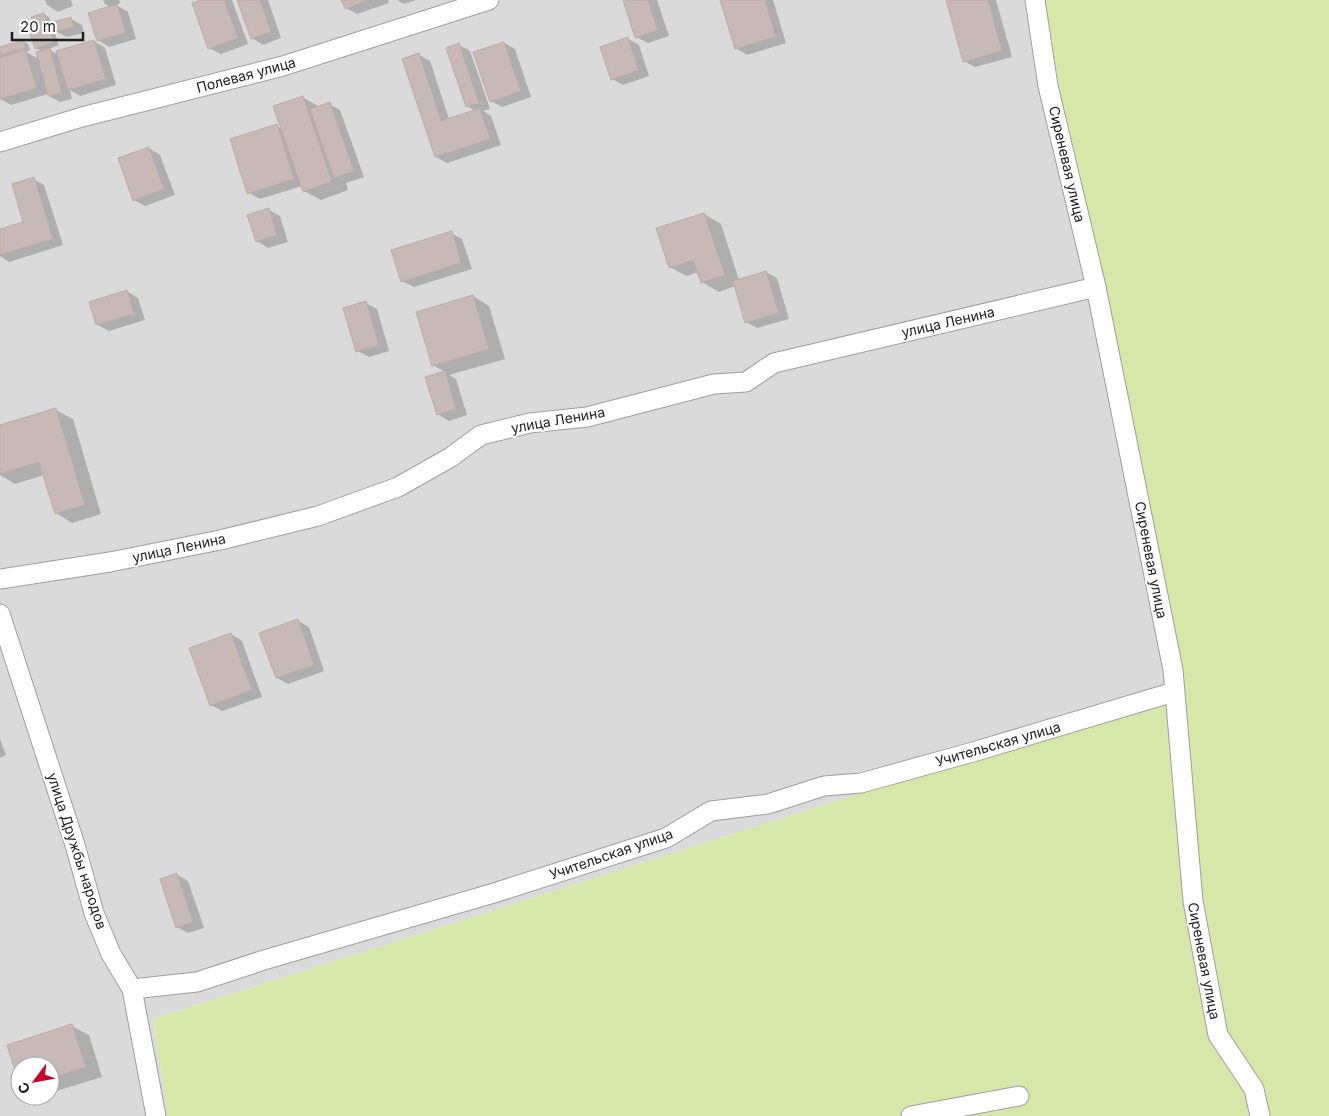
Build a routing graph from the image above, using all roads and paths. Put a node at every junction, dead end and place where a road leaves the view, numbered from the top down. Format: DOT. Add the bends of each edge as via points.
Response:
graph roads {
  1 [pos="489,0"];
  2 [pos="1035,0"];
  3 [pos="0,142"];
  4 [pos="1096,287"];
  5 [pos="0,579"];
  6 [pos="0,614"];
  7 [pos="1174,692"];
  8 [pos="132,989"];
  9 [pos="1020,1096"];
  10 [pos="156,1116"];
  11 [pos="912,1116"];
  12 [pos="1260,1116"];
  1 -- 3 [label="street, Полевая улица" via="284,66 82,117"];
  2 -- 4 [label="street, Сиреневая улица" via="1048,86"];
  4 -- 5 [label="street, улица Ленина" via="774,363 746,382 714,384 587,417 530,423 481,435 398,488 318,516 110,562"];
  4 -- 7 [label="street, Сиреневая улица" via="1173,670"];
  6 -- 8 [label="street, улица Дружбы народов" via="94,913 111,954"];
  7 -- 8 [label="street, Учительская улица" via="861,782 824,786 768,804 711,811 666,838 494,893 198,982"];
  7 -- 12 [label="street, Сиреневая улица" via="1193,900 1218,1035 1254,1089"];
  8 -- 10 [label="street, улица Дружбы народов"];
  9 -- 11 [label="street"];
}
